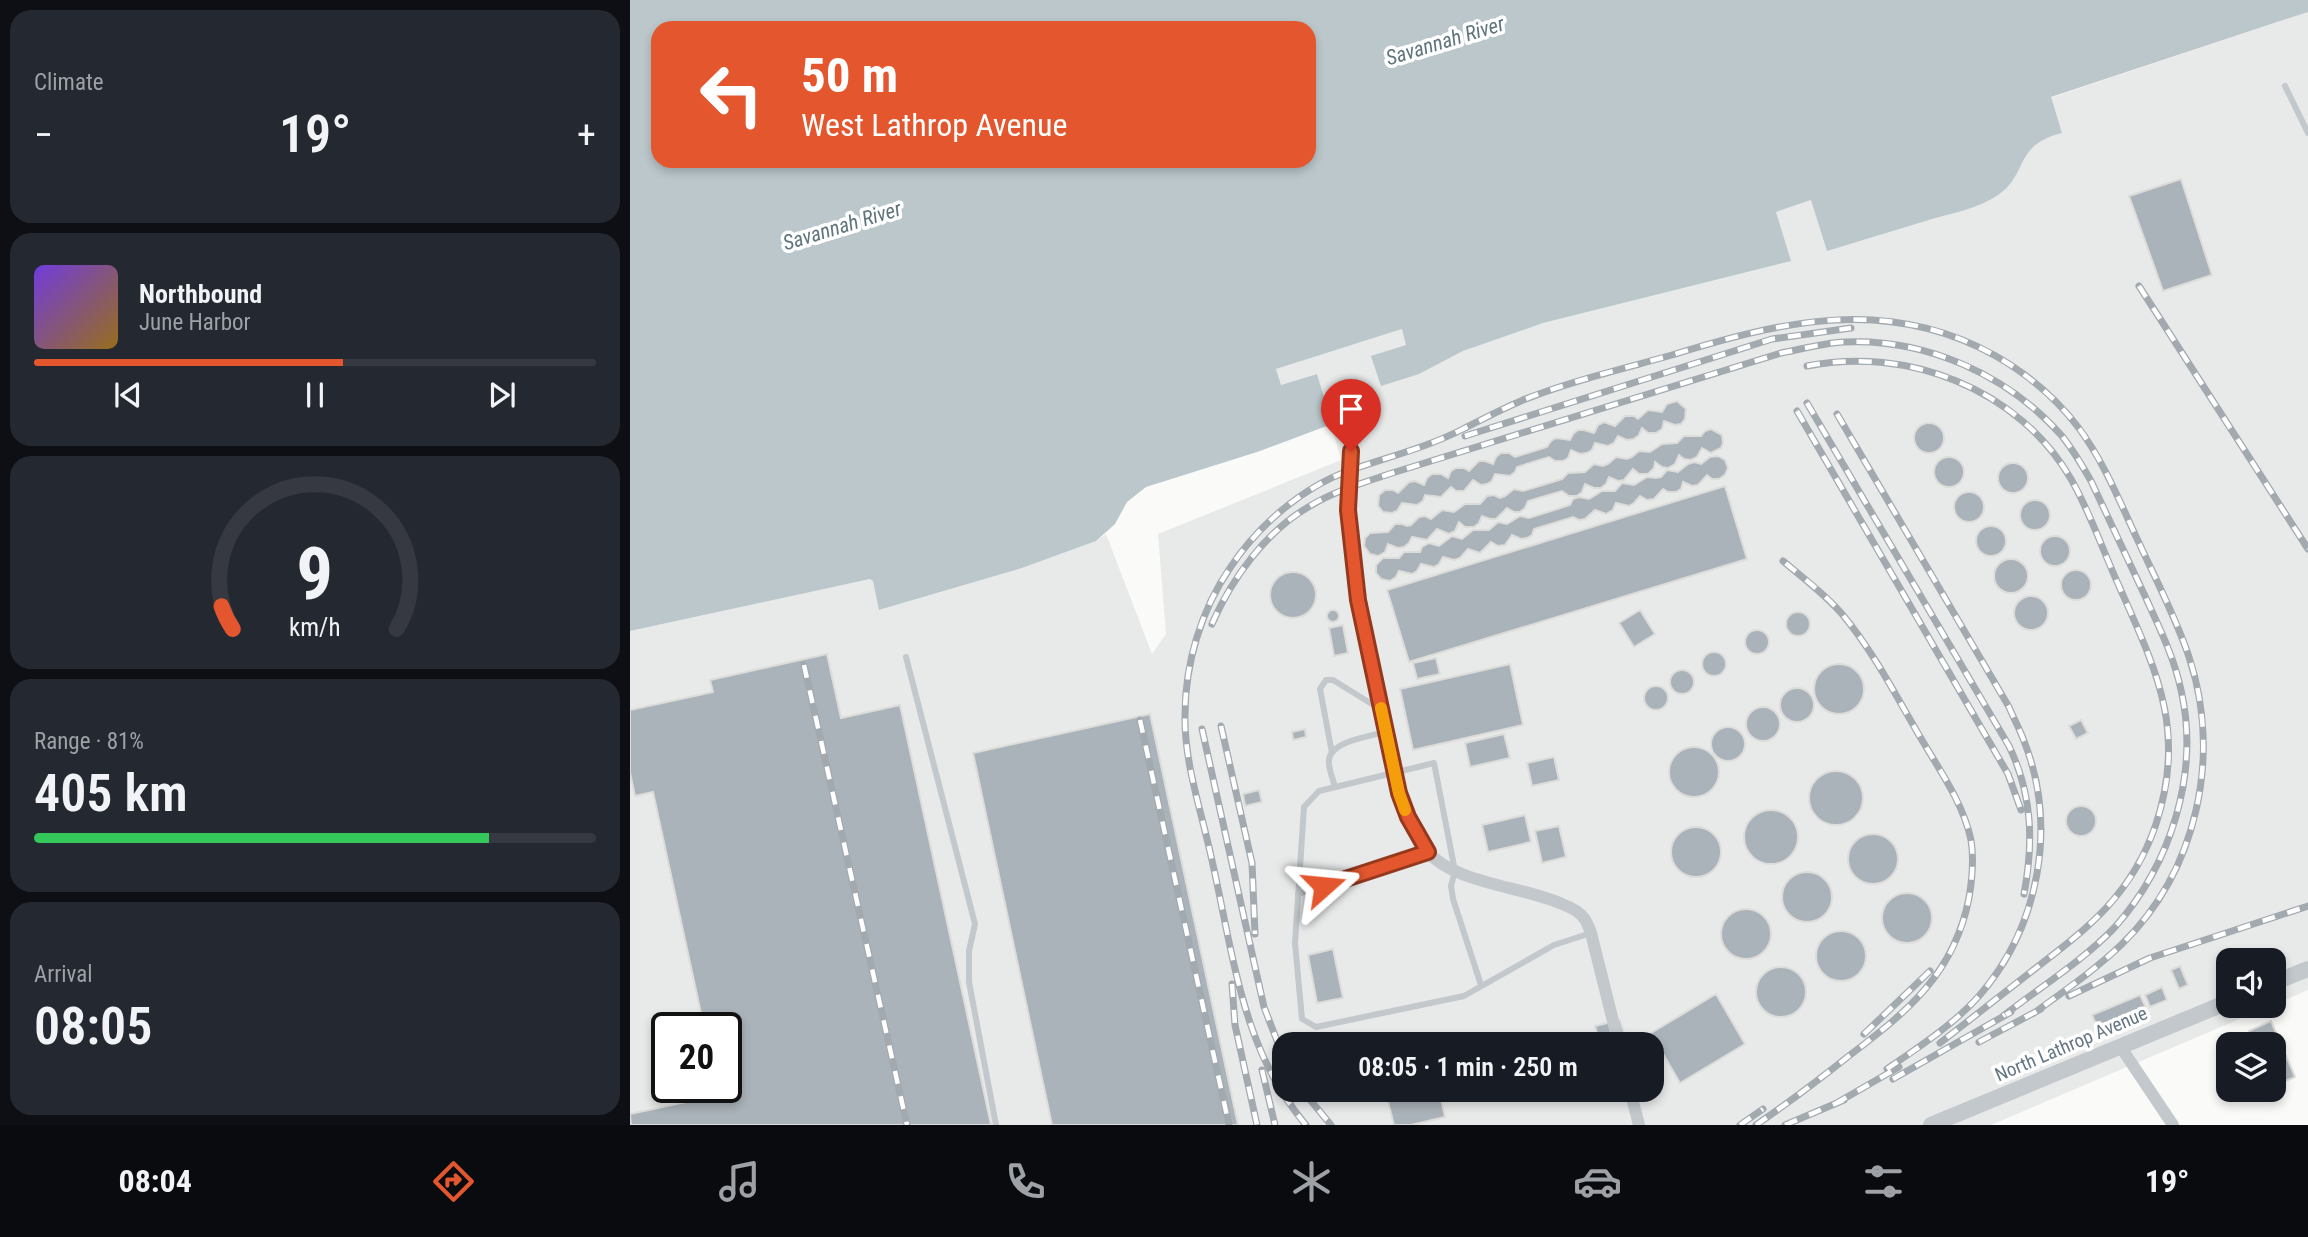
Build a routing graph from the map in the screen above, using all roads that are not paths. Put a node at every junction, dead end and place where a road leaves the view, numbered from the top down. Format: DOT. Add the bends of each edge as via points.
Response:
graph roads {
  1 [pos="2284,86"];
  2 [pos="2308,133"];
  3 [pos="1350,438"];
  4 [pos="906,657"];
  5 [pos="1382,710"];
  6 [pos="1387,732"];
  7 [pos="1332,753"];
  8 [pos="1395,771"];
  9 [pos="1335,787"];
  10 [pos="1428,852"];
  11 [pos="1455,871"];
  12 [pos="1298,894"];
  13 [pos="1591,933"];
  14 [pos="2308,969"];
  15 [pos="2286,978"];
  16 [pos="1481,985"];
  17 [pos="2216,1007"];
  18 [pos="1616,1032"];
  19 [pos="2120,1046"];
  20 [pos="1633,1102"];
  21 [pos="996,1125"];
  22 [pos="1639,1125"];
  23 [pos="1931,1125"];
  24 [pos="2173,1125"];
  1 -- 2 [label="lane"];
  3 -- 5 [label="street" via="1351,550"];
  4 -- 21 [label="lane" via="975,924 969,982"];
  5 -- 6 [label="street"];
  5 -- 7 [label="lane" via="1334,680 1326,680 1320,689"];
  6 -- 7 [label="lane" via="1346,743"];
  6 -- 8 [label="street"];
  7 -- 9 [label="lane" via="1329,761"];
  8 -- 9 [label="lane"];
  8 -- 10 [label="street" via="1408,817"];
  8 -- 11 [label="lane" via="1434,762"];
  9 -- 12 [label="lane" via="1319,791 1304,807"];
  10 -- 11 [label="street"];
  10 -- 12 [label="lane"];
  11 -- 13 [label="street" via="1575,909"];
  11 -- 16 [label="lane" via="1453,899"];
  12 -- 16 [label="lane" via="1295,943 1303,1019 1316,1027 1464,996"];
  13 -- 16 [label="lane" via="1554,945"];
  13 -- 18 [label="street"];
  14 -- 15 [label="street"];
  17 -- 19 [label="street, North Lathrop Avenue"];
  19 -- 23 [label="street, North Lathrop Avenue"];
  19 -- 24 [label="street"];
  20 -- 22 [label="street"];
}
